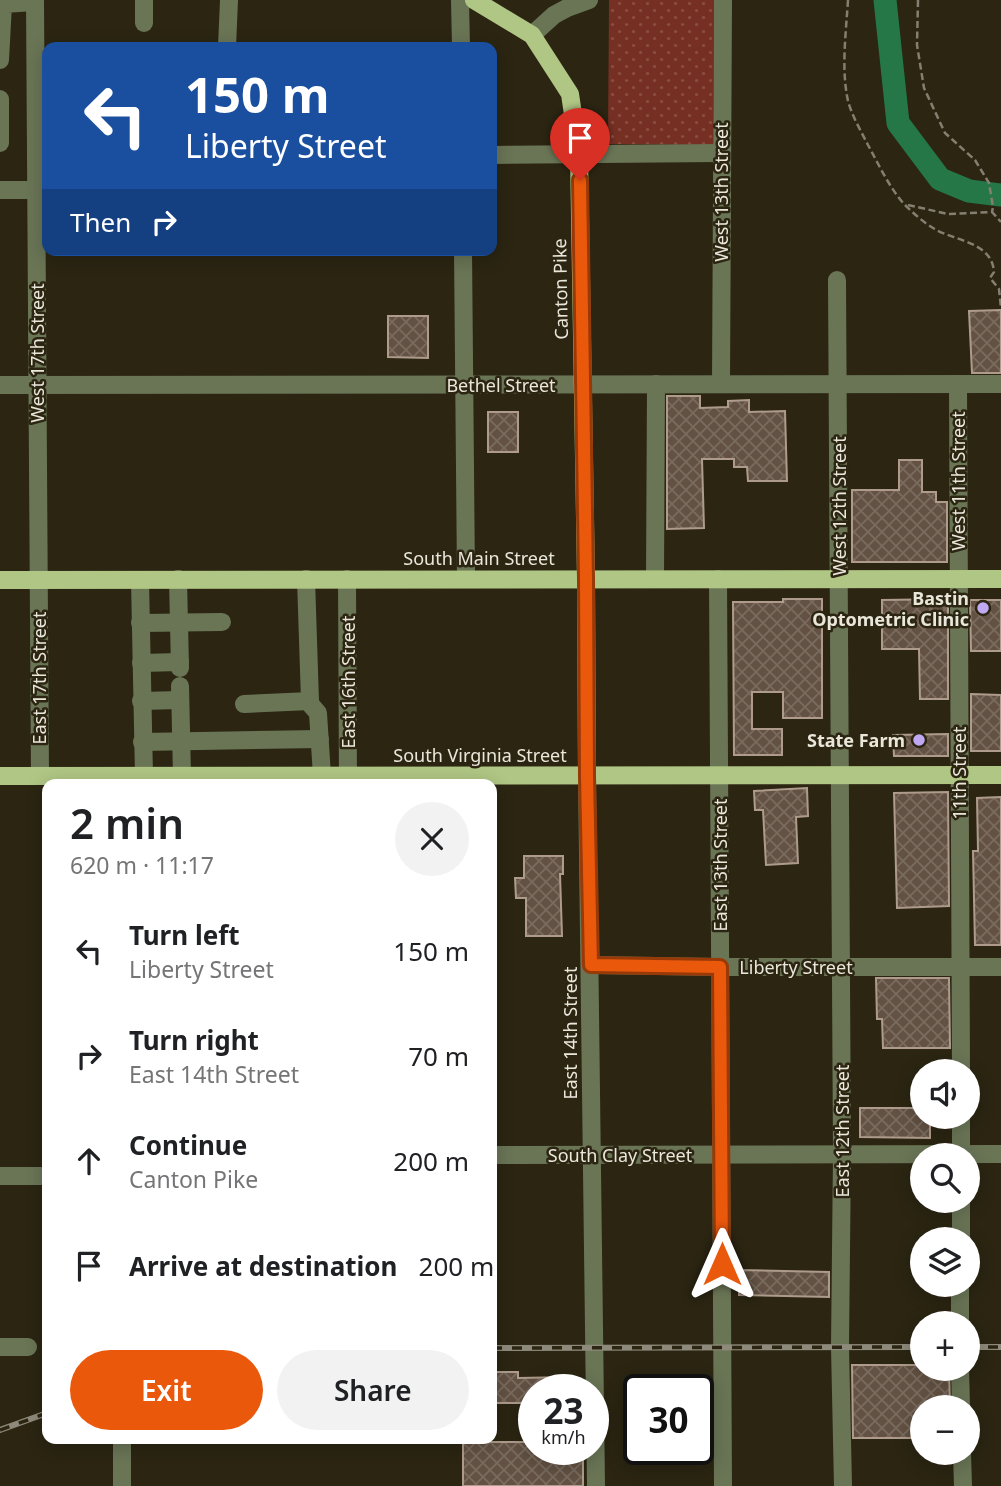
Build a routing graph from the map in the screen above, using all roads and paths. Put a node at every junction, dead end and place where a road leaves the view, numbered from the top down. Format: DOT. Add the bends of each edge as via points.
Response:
graph roads {
  1 [pos="144,0"];
  2 [pos="229,0"];
  3 [pos="460,0"];
  4 [pos="474,0"];
  5 [pos="589,0"];
  6 [pos="723,0"];
  7 [pos="848,0"];
  8 [pos="918,0"];
  9 [pos="36,1"];
  10 [pos="144,23"];
  11 [pos="532,34"];
  12 [pos="227,42"];
  13 [pos="461,42"];
  14 [pos="0,60"];
  15 [pos="0,99"];
  16 [pos="0,108"];
  17 [pos="0,143"];
  18 [pos="721,153"];
  19 [pos="497,155"];
  20 [pos="579,155"];
  21 [pos="0,190"];
  22 [pos="36,190"];
  23 [pos="905,204"];
  24 [pos="992,212"];
  25 [pos="1001,222"];
  26 [pos="463,256"];
  27 [pos="837,279"];
  28 [pos="1000,289"];
  29 [pos="1001,308"];
  30 [pos="583,384"];
  31 [pos="656,384"];
  32 [pos="721,384"];
  33 [pos="838,384"];
  34 [pos="958,384"];
  35 [pos="1001,384"];
  36 [pos="37,385"];
  37 [pos="464,385"];
  38 [pos="0,386"];
  39 [pos="178,579"];
  40 [pos="306,579"];
  41 [pos="347,579"];
  42 [pos="466,579"];
  43 [pos="586,579"];
  44 [pos="655,579"];
  45 [pos="718,579"];
  46 [pos="839,579"];
  47 [pos="959,579"];
  48 [pos="1001,579"];
  49 [pos="0,580"];
  50 [pos="38,580"];
  51 [pos="139,580"];
  52 [pos="222,622"];
  53 [pos="179,623"];
  54 [pos="141,624"];
  55 [pos="141,663"];
  56 [pos="180,679"];
  57 [pos="142,701"];
  58 [pos="310,701"];
  59 [pos="244,704"];
  60 [pos="320,739"];
  61 [pos="142,742"];
  62 [pos="181,742"];
  63 [pos="719,775"];
  64 [pos="840,775"];
  65 [pos="960,775"];
  66 [pos="1001,775"];
  67 [pos="0,776"];
  68 [pos="40,776"];
  69 [pos="144,776"];
  70 [pos="182,776"];
  71 [pos="322,776"];
  72 [pos="587,776"];
  73 [pos="95,779"];
  74 [pos="121,779"];
  75 [pos="342,779"];
  76 [pos="348,779"];
  77 [pos="497,779"];
  78 [pos="591,965"];
  79 [pos="720,967"];
  80 [pos="841,967"];
  81 [pos="960,967"];
  82 [pos="1001,967"];
  83 [pos="961,1059"];
  84 [pos="842,1154"];
  85 [pos="1001,1154"];
  86 [pos="497,1155"];
  87 [pos="592,1155"];
  88 [pos="721,1155"];
  89 [pos="910,1155"];
  90 [pos="980,1155"];
  91 [pos="42,1175"];
  92 [pos="0,1176"];
  93 [pos="0,1347"];
  94 [pos="28,1347"];
  95 [pos="122,1444"];
  96 [pos="962,1465"];
  97 [pos="122,1486"];
  98 [pos="596,1486"];
  99 [pos="723,1486"];
  100 [pos="843,1486"];
  101 [pos="962,1486"];
  1 -- 10 [label="street"];
  2 -- 12 [label="street"];
  3 -- 13 [label="street"];
  4 -- 11 [label="main road, Canton Pike"];
  5 -- 11 [label="street" via="554,15"];
  6 -- 18 [label="street, West 13th Street"];
  7 -- 23 [label="path" via="848,103 885,177"];
  8 -- 24 [label="path" via="917,45 925,88 945,133 975,160 989,183"];
  9 -- 14 [label="street" via="3,4"];
  9 -- 22 [label="street, West 17th Street"];
  11 -- 20 [label="main road, Canton Pike" via="570,94"];
  15 -- 16 [label="street"];
  16 -- 17 [label="street"];
  18 -- 20 [label="street"];
  18 -- 32 [label="street, West 13th Street"];
  19 -- 20 [label="street"];
  20 -- 30 [label="main road, Canton Pike"];
  21 -- 22 [label="street"];
  22 -- 36 [label="street, West 17th Street"];
  23 -- 24 [label="path" via="948,214"];
  23 -- 28 [label="path" via="934,229 983,252 994,267 990,278"];
  24 -- 25 [label="path"];
  26 -- 37 [label="street"];
  27 -- 33 [label="street, West 12th Street"];
  28 -- 29 [label="path"];
  30 -- 31 [label="street, Bethel Street"];
  30 -- 37 [label="street, Bethel Street"];
  30 -- 43 [label="main road, Canton Pike"];
  31 -- 32 [label="street, Bethel Street"];
  31 -- 44 [label="street"];
  32 -- 33 [label="street, Bethel Street"];
  33 -- 34 [label="street, Bethel Street"];
  33 -- 46 [label="street, West 12th Street"];
  34 -- 35 [label="street, Bethel Street"];
  34 -- 47 [label="street, West 11th Street"];
  36 -- 37 [label="street, Bethel Street"];
  36 -- 38 [label="street, Bethel Street"];
  36 -- 50 [label="street, West 17th Street"];
  37 -- 42 [label="street"];
  39 -- 40 [label="main road, South Main Street"];
  39 -- 51 [label="main road, South Main Street"];
  39 -- 53 [label="street"];
  40 -- 41 [label="main road, South Main Street"];
  40 -- 58 [label="street"];
  41 -- 42 [label="main road, South Main Street"];
  41 -- 76 [label="street, East 16th Street"];
  42 -- 43 [label="main road, South Main Street"];
  43 -- 44 [label="main road, South Main Street"];
  43 -- 72 [label="main road, East 14th Street"];
  44 -- 45 [label="main road, South Main Street"];
  45 -- 46 [label="main road, South Main Street"];
  45 -- 63 [label="street, East 13th Street"];
  46 -- 47 [label="main road, South Main Street"];
  46 -- 64 [label="street, West 12th Street"];
  47 -- 48 [label="main road, South Main Street"];
  47 -- 65 [label="street, 11th Street"];
  49 -- 50 [label="main road, South Main Street"];
  50 -- 51 [label="main road, South Main Street"];
  50 -- 68 [label="street, East 17th Street"];
  51 -- 54 [label="street"];
  52 -- 53 [label="street"];
  53 -- 54 [label="street"];
  53 -- 56 [label="street"];
  54 -- 55 [label="street"];
  55 -- 56 [label="street"];
  55 -- 57 [label="street"];
  56 -- 57 [label="street"];
  56 -- 62 [label="street"];
  57 -- 61 [label="street"];
  58 -- 59 [label="street"];
  58 -- 60 [label="street" via="318,713"];
  60 -- 62 [label="street"];
  60 -- 71 [label="street"];
  61 -- 62 [label="street"];
  61 -- 69 [label="street"];
  62 -- 70 [label="street"];
  63 -- 64 [label="main road, South Virginia Street"];
  63 -- 72 [label="main road, South Virginia Street"];
  63 -- 79 [label="street, East 13th Street"];
  64 -- 65 [label="main road, South Virginia Street"];
  64 -- 80 [label="street, East 12th Street"];
  65 -- 66 [label="main road, South Virginia Street"];
  65 -- 81 [label="street, 11th Street"];
  67 -- 68 [label="main road, South Virginia Street"];
  68 -- 73 [label="main road, South Virginia Street"];
  69 -- 70 [label="main road, South Virginia Street"];
  69 -- 74 [label="main road, South Virginia Street"];
  70 -- 71 [label="main road, South Virginia Street"];
  71 -- 75 [label="main road, South Virginia Street"];
  72 -- 77 [label="main road, South Virginia Street"];
  72 -- 78 [label="street, East 14th Street"];
  78 -- 79 [label="street, Liberty Street"];
  78 -- 87 [label="street, East 14th Street"];
  79 -- 80 [label="street, Liberty Street"];
  79 -- 88 [label="street, East 13th Street"];
  80 -- 81 [label="street, Liberty Street"];
  80 -- 84 [label="street, East 12th Street"];
  81 -- 82 [label="street, Liberty Street"];
  81 -- 83 [label="street, 11th Street"];
  84 -- 88 [label="street, South Clay Street"];
  84 -- 89 [label="street, South Clay Street"];
  84 -- 100 [label="street, East 12th Street"];
  85 -- 90 [label="street, South Clay Street"];
  86 -- 87 [label="street, South Clay Street"];
  87 -- 88 [label="street, South Clay Street"];
  87 -- 98 [label="street, East 14th Street"];
  88 -- 99 [label="street, East 13th Street"];
  91 -- 92 [label="street"];
  93 -- 94 [label="street"];
  95 -- 97 [label="street"];
  96 -- 101 [label="street"];
}
